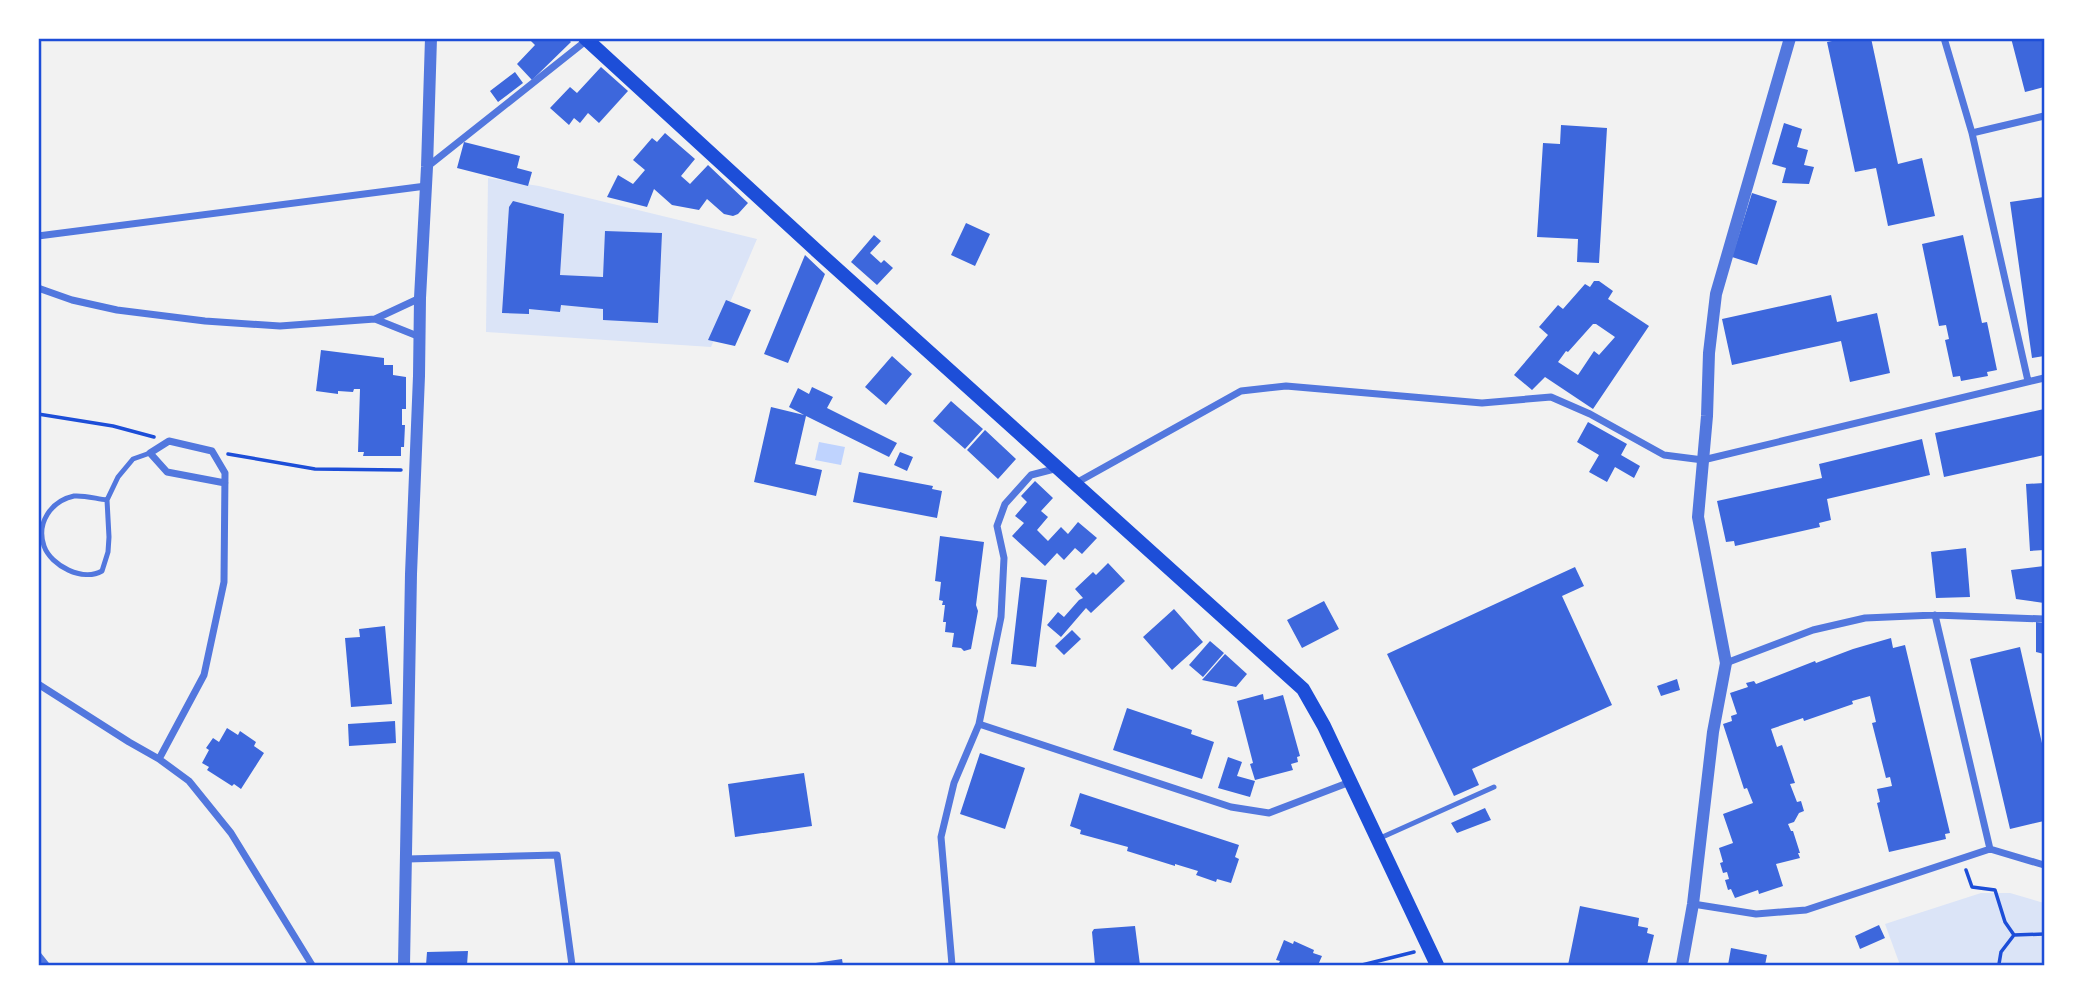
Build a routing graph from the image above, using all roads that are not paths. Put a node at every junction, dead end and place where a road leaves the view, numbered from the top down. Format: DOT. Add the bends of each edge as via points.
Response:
graph roads {
  1 [pos="431,38"];
  2 [pos="441,38"];
  3 [pos="1790,38"];
  4 [pos="1944,38"];
  5 [pos="586,39"];
  6 [pos="431,68"];
  7 [pos="2045,116"];
  8 [pos="1972,133"];
  9 [pos="427,167"];
  10 [pos="426,186"];
  11 [pos="38,236"];
  12 [pos="38,288"];
  13 [pos="420,298"];
  14 [pos="375,319"];
  15 [pos="420,337"];
  16 [pos="2045,378"];
  17 [pos="2028,381"];
  18 [pos="150,453"];
  19 [pos="1703,460"];
  20 [pos="1059,468"];
  21 [pos="225,483"];
  22 [pos="1076,483"];
  23 [pos="107,500"];
  24 [pos="1935,615"];
  25 [pos="2045,619"];
  26 [pos="1726,663"];
  27 [pos="38,684"];
  28 [pos="979,724"];
  29 [pos="159,759"];
  30 [pos="1350,782"];
  31 [pos="1494,787"];
  32 [pos="1378,839"];
  33 [pos="1990,849"];
  34 [pos="407,859"];
  35 [pos="2045,865"];
  36 [pos="1693,904"];
  37 [pos="38,955"];
  38 [pos="46,965"];
  39 [pos="312,965"];
  40 [pos="404,965"];
  41 [pos="572,965"];
  42 [pos="952,965"];
  43 [pos="1437,965"];
  44 [pos="1682,965"];
  1 -- 6 [label="street"];
  2 -- 6 [label="street"];
  3 -- 19 [label="street" via="1716,294"];
  4 -- 8 [label="street"];
  5 -- 9 [label="street"];
  5 -- 20 [label="main road"];
  6 -- 9 [label="street"];
  7 -- 8 [label="street"];
  8 -- 17 [label="street"];
  9 -- 10 [label="street"];
  10 -- 11 [label="street"];
  10 -- 13 [label="street"];
  12 -- 14 [label="street" via="117,310 205,321 280,326"];
  13 -- 14 [label="street"];
  13 -- 15 [label="street"];
  14 -- 15 [label="street"];
  15 -- 34 [label="street"];
  16 -- 17 [label="street"];
  17 -- 19 [label="street"];
  18 -- 21 [label="street" via="167,472"];
  18 -- 21 [label="street" via="169,441 212,451 225,473"];
  18 -- 23 [label="lane" via="133,459"];
  19 -- 22 [label="street" via="1664,456 1551,397 1482,403 1286,386 1241,391"];
  19 -- 26 [label="street" via="1698,517"];
  20 -- 22 [label="main road"];
  20 -- 28 [label="street" via="1031,475 1005,504 997,526 1004,558 1001,617"];
  21 -- 29 [label="street" via="225,582 204,675"];
  22 -- 30 [label="main road" via="1303,689"];
  23 -- 23 [label="lane" via="108,552 102,571 96,575 70,572 45,549 42,530 48,512 76,496"];
  24 -- 25 [label="street"];
  24 -- 26 [label="street" via="1852,621"];
  24 -- 33 [label="street"];
  26 -- 36 [label="street" via="1713,732"];
  27 -- 29 [label="street"];
  28 -- 30 [label="street" via="1231,807 1256,811 1269,813"];
  28 -- 42 [label="street" via="954,783 941,837"];
  29 -- 39 [label="street" via="189,781 231,832"];
  30 -- 32 [label="main road"];
  31 -- 32 [label="lane"];
  32 -- 43 [label="main road"];
  33 -- 35 [label="street"];
  33 -- 36 [label="street" via="1806,910 1756,914"];
  34 -- 40 [label="street"];
  34 -- 41 [label="street" via="557,855"];
  36 -- 44 [label="street"];
  37 -- 38 [label="street"];
}
